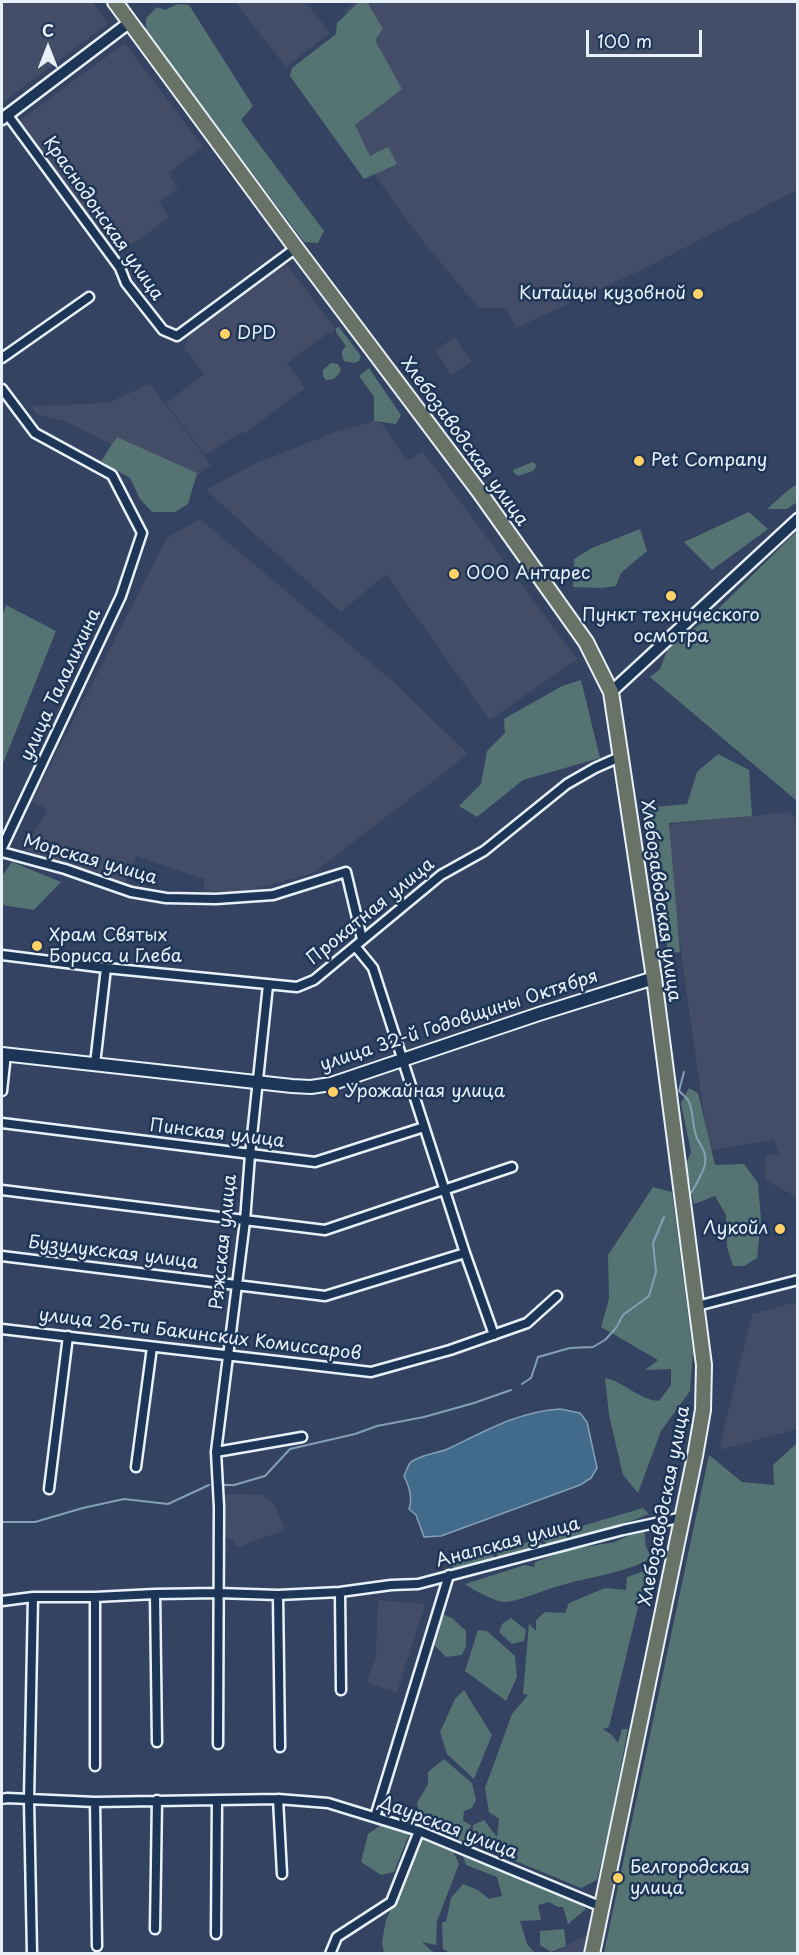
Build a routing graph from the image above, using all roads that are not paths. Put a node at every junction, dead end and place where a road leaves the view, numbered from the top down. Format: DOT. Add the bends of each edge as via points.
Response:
graph roads {
  1 [pos="115,2"];
  2 [pos="130,22"];
  3 [pos="4,116"];
  4 [pos="296,248"];
  5 [pos="88,297"];
  6 [pos="2,358"];
  7 [pos="2,389"];
  8 [pos="798,519"];
  9 [pos="611,692"];
  10 [pos="621,756"];
  11 [pos="2,850"];
  12 [pos="362,939"];
  13 [pos="355,946"];
  14 [pos="2,955"];
  15 [pos="106,968"];
  16 [pos="654,978"];
  17 [pos="268,985"];
  18 [pos="4,1054"];
  19 [pos="403,1059"];
  20 [pos="94,1064"];
  21 [pos="258,1083"];
  22 [pos="2,1091"];
  23 [pos="2,1123"];
  24 [pos="423,1127"];
  25 [pos="250,1155"];
  26 [pos="512,1167"];
  27 [pos="2,1190"];
  28 [pos="445,1190"];
  29 [pos="245,1221"];
  30 [pos="465,1252"];
  31 [pos="2,1256"];
  32 [pos="798,1280"];
  33 [pos="236,1285"];
  34 [pos="557,1296"];
  35 [pos="697,1306"];
  36 [pos="2,1329"];
  37 [pos="494,1335"];
  38 [pos="68,1336"];
  39 [pos="152,1347"];
  40 [pos="227,1355"];
  41 [pos="302,1437"];
  42 [pos="216,1452"];
  43 [pos="136,1467"];
  44 [pos="49,1489"];
  45 [pos="683,1517"];
  46 [pos="449,1575"];
  47 [pos="340,1592"];
  48 [pos="218,1593"];
  49 [pos="155,1594"];
  50 [pos="278,1595"];
  51 [pos="33,1598"];
  52 [pos="95,1598"];
  53 [pos="2,1601"];
  54 [pos="341,1690"];
  55 [pos="157,1742"];
  56 [pos="218,1744"];
  57 [pos="280,1748"];
  58 [pos="96,1766"];
  59 [pos="2,1799"];
  60 [pos="278,1799"];
  61 [pos="29,1800"];
  62 [pos="157,1800"];
  63 [pos="217,1800"];
  64 [pos="95,1802"];
  65 [pos="375,1817"];
  66 [pos="419,1831"];
  67 [pos="282,1874"];
  68 [pos="602,1907"];
  69 [pos="155,1929"];
  70 [pos="216,1934"];
  71 [pos="97,1946"];
  72 [pos="32,1953"];
  73 [pos="330,1953"];
  74 [pos="592,1953"];
  1 -- 2 [label="main road, Хлебозаводская улица"];
  2 -- 3 [label="street"];
  2 -- 4 [label="main road, Хлебозаводская улица"];
  3 -- 4 [label="street, Краснодонская улица" via="163,330 177,336"];
  4 -- 9 [label="main road, Хлебозаводская улица" via="566,612"];
  5 -- 6 [label="street"];
  7 -- 11 [label="street, улица Талалихина" via="35,433 112,475 142,532 121,596"];
  8 -- 9 [label="street"];
  9 -- 10 [label="main road, Хлебозаводская улица"];
  10 -- 12 [label="street, Прокатная улица" via="567,784 484,851 441,875"];
  10 -- 16 [label="main road, Хлебозаводская улица"];
  11 -- 12 [label="street, Морская улица" via="131,892 166,898 273,895 346,872"];
  12 -- 13 [label="street, Прокатная улица"];
  13 -- 17 [label="street, Прокатная улица" via="314,980 297,987"];
  13 -- 19 [label="street" via="373,968"];
  14 -- 15 [label="street, Прокатная улица"];
  15 -- 17 [label="street, Прокатная улица"];
  15 -- 20 [label="street"];
  16 -- 19 [label="main road, улица 32-й Годовщины Октября"];
  16 -- 35 [label="main road, Хлебозаводская улица"];
  17 -- 21 [label="street, Ряжская улица"];
  18 -- 20 [label="main road, улица 32-й Годовщины Октября"];
  18 -- 22 [label="street"];
  19 -- 21 [label="main road, улица 32-й Годовщины Октября" via="331,1084 311,1087"];
  19 -- 24 [label="street"];
  20 -- 21 [label="main road, улица 32-й Годовщины Октября"];
  21 -- 25 [label="street, Ряжская улица"];
  23 -- 25 [label="street, Пинская улица"];
  24 -- 25 [label="street, Пинская улица" via="315,1162"];
  24 -- 28 [label="street"];
  25 -- 29 [label="street, Ряжская улица"];
  26 -- 28 [label="street"];
  27 -- 29 [label="street"];
  28 -- 29 [label="street" via="325,1230"];
  28 -- 30 [label="street"];
  29 -- 33 [label="street, Ряжская улица"];
  30 -- 33 [label="street, Бузулукская улица" via="325,1296"];
  30 -- 37 [label="street"];
  31 -- 33 [label="street, Бузулукская улица"];
  32 -- 35 [label="street"];
  33 -- 40 [label="street, Ряжская улица"];
  34 -- 37 [label="street, улица 26-ти Бакинских Комиссаров" via="526,1323"];
  35 -- 45 [label="main road, Хлебозаводская улица" via="704,1365 703,1410"];
  36 -- 38 [label="street, улица 26-ти Бакинских Комиссаров"];
  37 -- 40 [label="street, улица 26-ти Бакинских Комиссаров" via="371,1372"];
  38 -- 39 [label="street, улица 26-ти Бакинских Комиссаров"];
  38 -- 44 [label="street"];
  39 -- 40 [label="street, улица 26-ти Бакинских Комиссаров"];
  39 -- 43 [label="street"];
  40 -- 42 [label="street, Ряжская улица"];
  41 -- 42 [label="street"];
  42 -- 48 [label="street, Ряжская улица"];
  45 -- 46 [label="street, Анапская улица"];
  45 -- 68 [label="main road, Хлебозаводская улица"];
  46 -- 47 [label="street, Анапская улица" via="418,1584"];
  46 -- 65 [label="street"];
  47 -- 50 [label="street, Анапская улица"];
  47 -- 54 [label="street"];
  48 -- 49 [label="street, Анапская улица"];
  48 -- 50 [label="street, Анапская улица"];
  48 -- 56 [label="street"];
  49 -- 52 [label="street, Анапская улица"];
  49 -- 55 [label="street"];
  50 -- 57 [label="street"];
  51 -- 52 [label="street, Анапская улица"];
  51 -- 53 [label="street, Анапская улица"];
  51 -- 61 [label="street"];
  52 -- 58 [label="street"];
  59 -- 61 [label="street, Даурская улица"];
  60 -- 63 [label="street, Даурская улица"];
  60 -- 65 [label="street, Даурская улица" via="328,1803"];
  60 -- 67 [label="street"];
  61 -- 64 [label="street, Даурская улица"];
  61 -- 72 [label="street"];
  62 -- 63 [label="street, Даурская улица"];
  62 -- 64 [label="street, Даурская улица"];
  62 -- 69 [label="street"];
  63 -- 70 [label="street"];
  64 -- 71 [label="street"];
  65 -- 66 [label="street, Даурская улица"];
  66 -- 68 [label="street, Даурская улица"];
  66 -- 73 [label="street" via="391,1902 337,1937"];
  68 -- 74 [label="main road, Хлебозаводская улица"];
}
